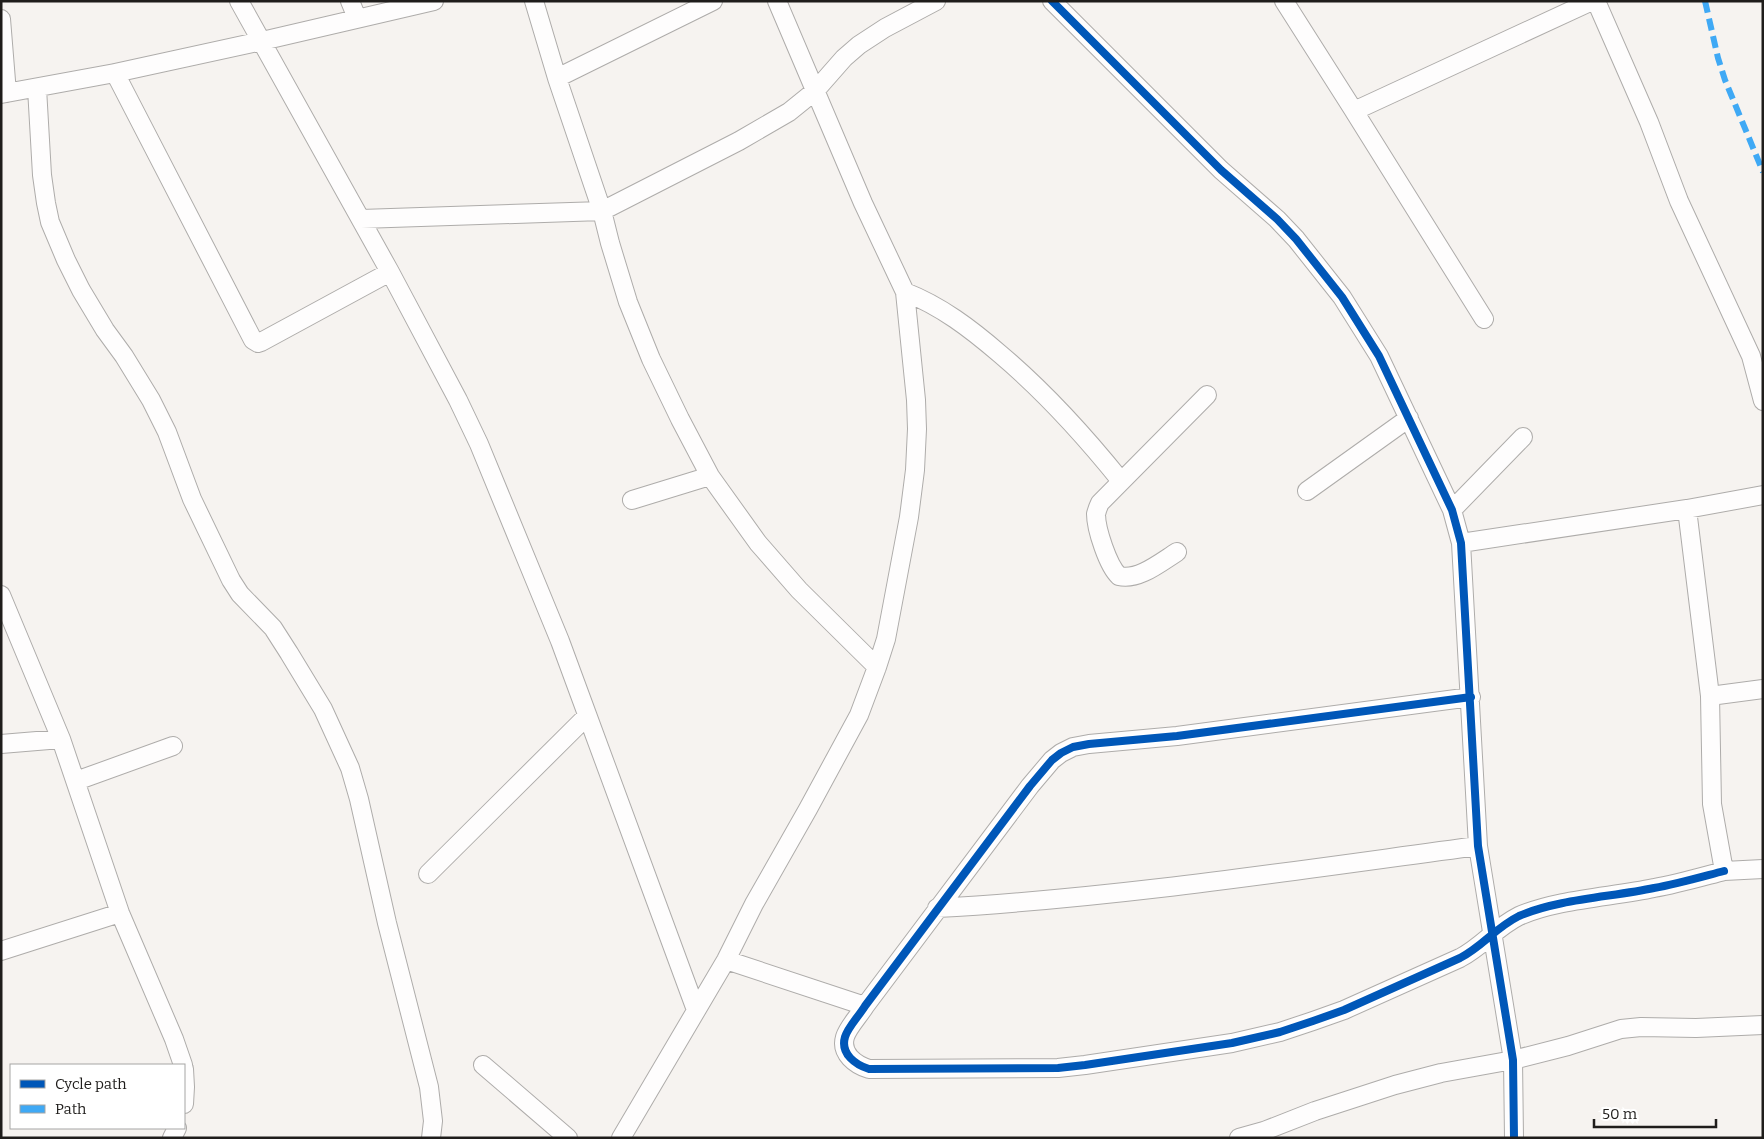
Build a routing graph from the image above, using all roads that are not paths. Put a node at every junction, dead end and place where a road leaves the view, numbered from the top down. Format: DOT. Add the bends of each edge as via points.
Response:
graph roads {
  1 [pos="239,1"];
  2 [pos="350,1"];
  3 [pos="434,1"];
  4 [pos="534,1"];
  5 [pos="714,1"];
  6 [pos="777,1"];
  7 [pos="936,1"];
  8 [pos="1052,1"];
  9 [pos="1284,1"];
  10 [pos="1592,1"];
  11 [pos="1596,1"];
  12 [pos="357,18"];
  13 [pos="1,19"];
  14 [pos="262,41"];
  15 [pos="115,73"];
  16 [pos="558,78"];
  17 [pos="37,88"];
  18 [pos="815,90"];
  19 [pos="4,94"];
  20 [pos="1354,111"];
  21 [pos="602,211"];
  22 [pos="361,219"];
  23 [pos="390,272"];
  24 [pos="905,292"];
  25 [pos="1484,319"];
  26 [pos="1206,395"];
  27 [pos="1763,401"];
  28 [pos="1409,418"];
  29 [pos="1523,437"];
  30 [pos="710,476"];
  31 [pos="1121,481"];
  32 [pos="1307,491"];
  33 [pos="1763,495"];
  34 [pos="632,500"];
  35 [pos="1687,509"];
  36 [pos="1452,510"];
  37 [pos="1461,543"];
  38 [pos="1177,552"];
  39 [pos="1,595"];
  40 [pos="877,667"];
  41 [pos="1763,689"];
  42 [pos="1710,696"];
  43 [pos="1471,697"];
  44 [pos="587,716"];
  45 [pos="61,739"];
  46 [pos="1,744"];
  47 [pos="173,746"];
  48 [pos="76,781"];
  49 [pos="1478,846"];
  50 [pos="1763,869"];
  51 [pos="1724,871"];
  52 [pos="428,874"];
  53 [pos="937,908"];
  54 [pos="120,913"];
  55 [pos="1492,933"];
  56 [pos="1,951"];
  57 [pos="726,960"];
  58 [pos="864,1006"];
  59 [pos="696,1010"];
  60 [pos="1763,1025"];
  61 [pos="1513,1060"];
  62 [pos="183,1064"];
  63 [pos="483,1065"];
  64 [pos="431,1138"];
  65 [pos="568,1138"];
  66 [pos="621,1138"];
  67 [pos="1239,1138"];
  68 [pos="1514,1138"];
  1 -- 14 [label="street"];
  2 -- 12 [label="street"];
  3 -- 12 [label="street"];
  4 -- 16 [label="street"];
  5 -- 16 [label="street"];
  6 -- 18 [label="street"];
  7 -- 18 [label="street" via="859,45"];
  8 -- 28 [label="street" via="1221,170 1296,239 1358,321"];
  9 -- 20 [label="street"];
  10 -- 20 [label="street"];
  11 -- 27 [label="street" via="1649,122 1679,201 1751,356"];
  12 -- 14 [label="street"];
  13 -- 19 [label="street"];
  14 -- 15 [label="street"];
  14 -- 22 [label="street"];
  15 -- 17 [label="street"];
  15 -- 23 [label="street" via="250,337 256,342"];
  16 -- 21 [label="street"];
  17 -- 19 [label="street"];
  17 -- 64 [label="street" via="46,203 50,222 64,254 81,290 151,400 192,499 231,580 273,628 323,709 350,768 429,1087 433,1112"];
  18 -- 21 [label="street" via="772,123"];
  18 -- 24 [label="street"];
  20 -- 25 [label="street"];
  21 -- 22 [label="street"];
  21 -- 30 [label="street" via="640,334"];
  22 -- 23 [label="street"];
  23 -- 44 [label="street" via="479,444 560,641"];
  24 -- 31 [label="street" via="926,300 955,318 1029,378 1071,420"];
  24 -- 40 [label="street" via="916,400 915,470 888,630"];
  26 -- 31 [label="street"];
  28 -- 32 [label="street"];
  28 -- 36 [label="street"];
  29 -- 36 [label="street"];
  30 -- 34 [label="street"];
  30 -- 40 [label="street" via="778,568"];
  31 -- 38 [label="street" via="1100,503 1096,517 1115,572 1125,578 1134,576"];
  33 -- 35 [label="street"];
  35 -- 37 [label="street"];
  35 -- 42 [label="street"];
  36 -- 37 [label="street"];
  37 -- 43 [label="street"];
  39 -- 45 [label="street"];
  40 -- 57 [label="street" via="859,715"];
  41 -- 42 [label="street"];
  42 -- 51 [label="street" via="1712,804"];
  43 -- 49 [label="street"];
  43 -- 53 [label="street" via="1073,747 1061,753 1041,772"];
  44 -- 52 [label="street"];
  44 -- 59 [label="street"];
  45 -- 46 [label="street"];
  45 -- 48 [label="street"];
  47 -- 48 [label="street"];
  48 -- 54 [label="street"];
  49 -- 53 [label="street" via="1122,892"];
  49 -- 55 [label="street"];
  50 -- 51 [label="street"];
  51 -- 55 [label="street" via="1540,909"];
  53 -- 58 [label="street"];
  54 -- 56 [label="street"];
  54 -- 62 [label="street"];
  55 -- 58 [label="street" via="1460,958 1344,1010 1297,1027 1232,1043 1086,1066 869,1069 852,1061 844,1044"];
  55 -- 61 [label="street"];
  57 -- 58 [label="street"];
  57 -- 59 [label="street"];
  59 -- 66 [label="street"];
  60 -- 61 [label="street" via="1631,1027"];
  61 -- 67 [label="street" via="1394,1085"];
  61 -- 68 [label="street"];
  63 -- 65 [label="street"];
}
